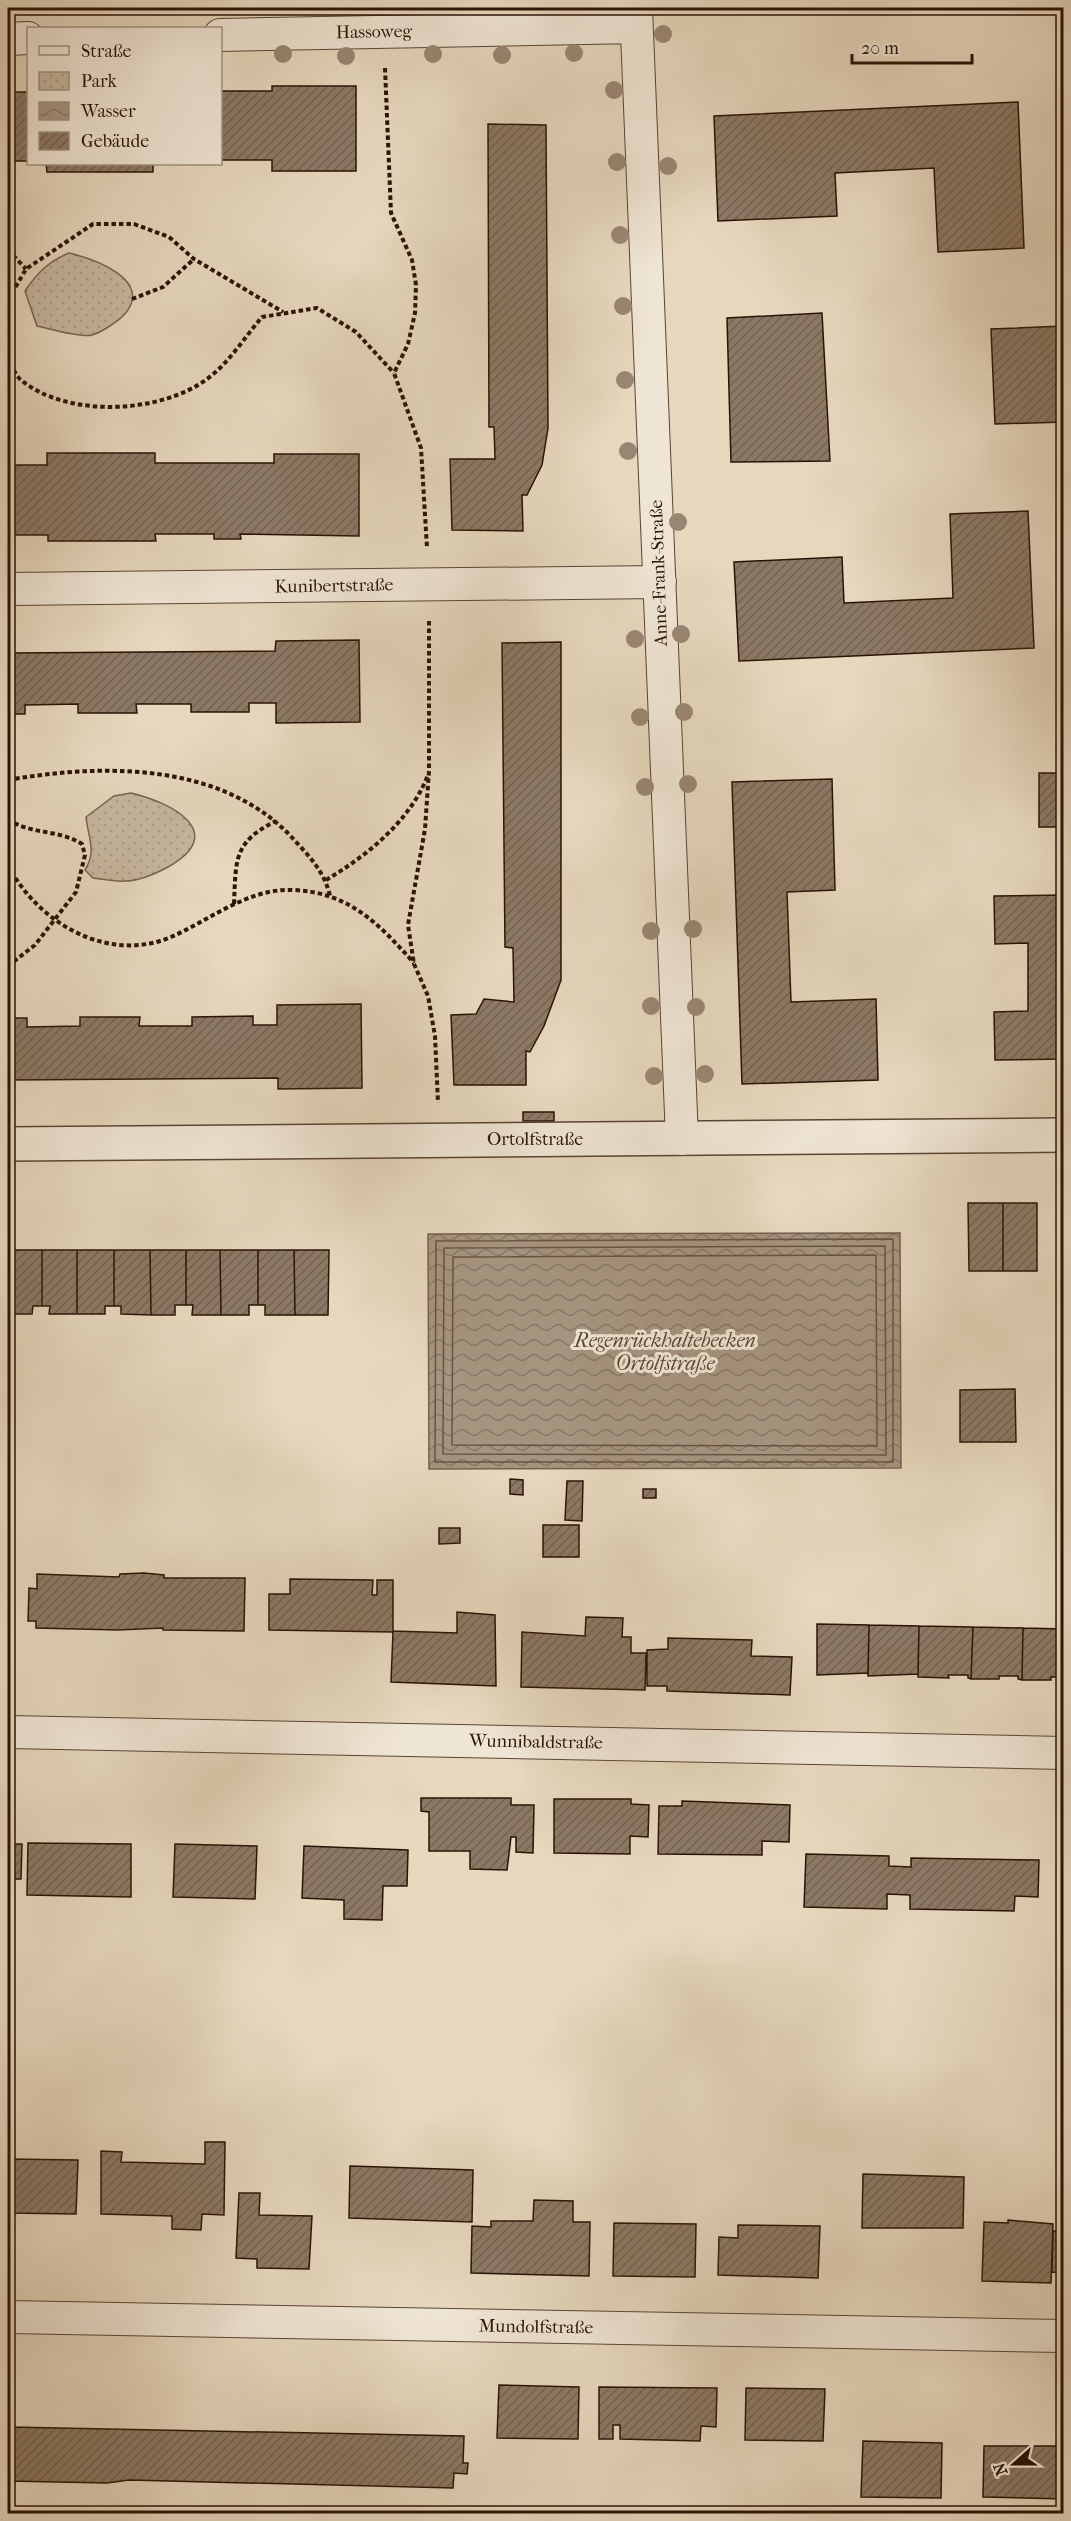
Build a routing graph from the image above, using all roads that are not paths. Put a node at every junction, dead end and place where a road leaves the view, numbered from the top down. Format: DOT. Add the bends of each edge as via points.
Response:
graph roads {
  1 [pos="636,17"];
  2 [pos="222,35"];
  3 [pos="27,38"];
  4 [pos="8,39"];
  5 [pos="660,582"];
  6 [pos="8,590"];
  7 [pos="1064,1135"];
  8 [pos="682,1138"];
  9 [pos="8,1144"];
  10 [pos="8,1732"];
  11 [pos="1064,1753"];
  12 [pos="8,2317"];
  13 [pos="1064,2336"];
  1 -- 2 [label="street, Hassoweg"];
  1 -- 5 [label="street, Anne-Frank-Straße"];
  3 -- 4 [label="street"];
  5 -- 6 [label="street, Kunibertstraße"];
  5 -- 8 [label="street, Anne-Frank-Straße"];
  7 -- 8 [label="street, Ortolfstraße"];
  8 -- 9 [label="street, Ortolfstraße"];
  10 -- 11 [label="street, Wunnibaldstraße"];
  12 -- 13 [label="street, Mundolfstraße"];
}
